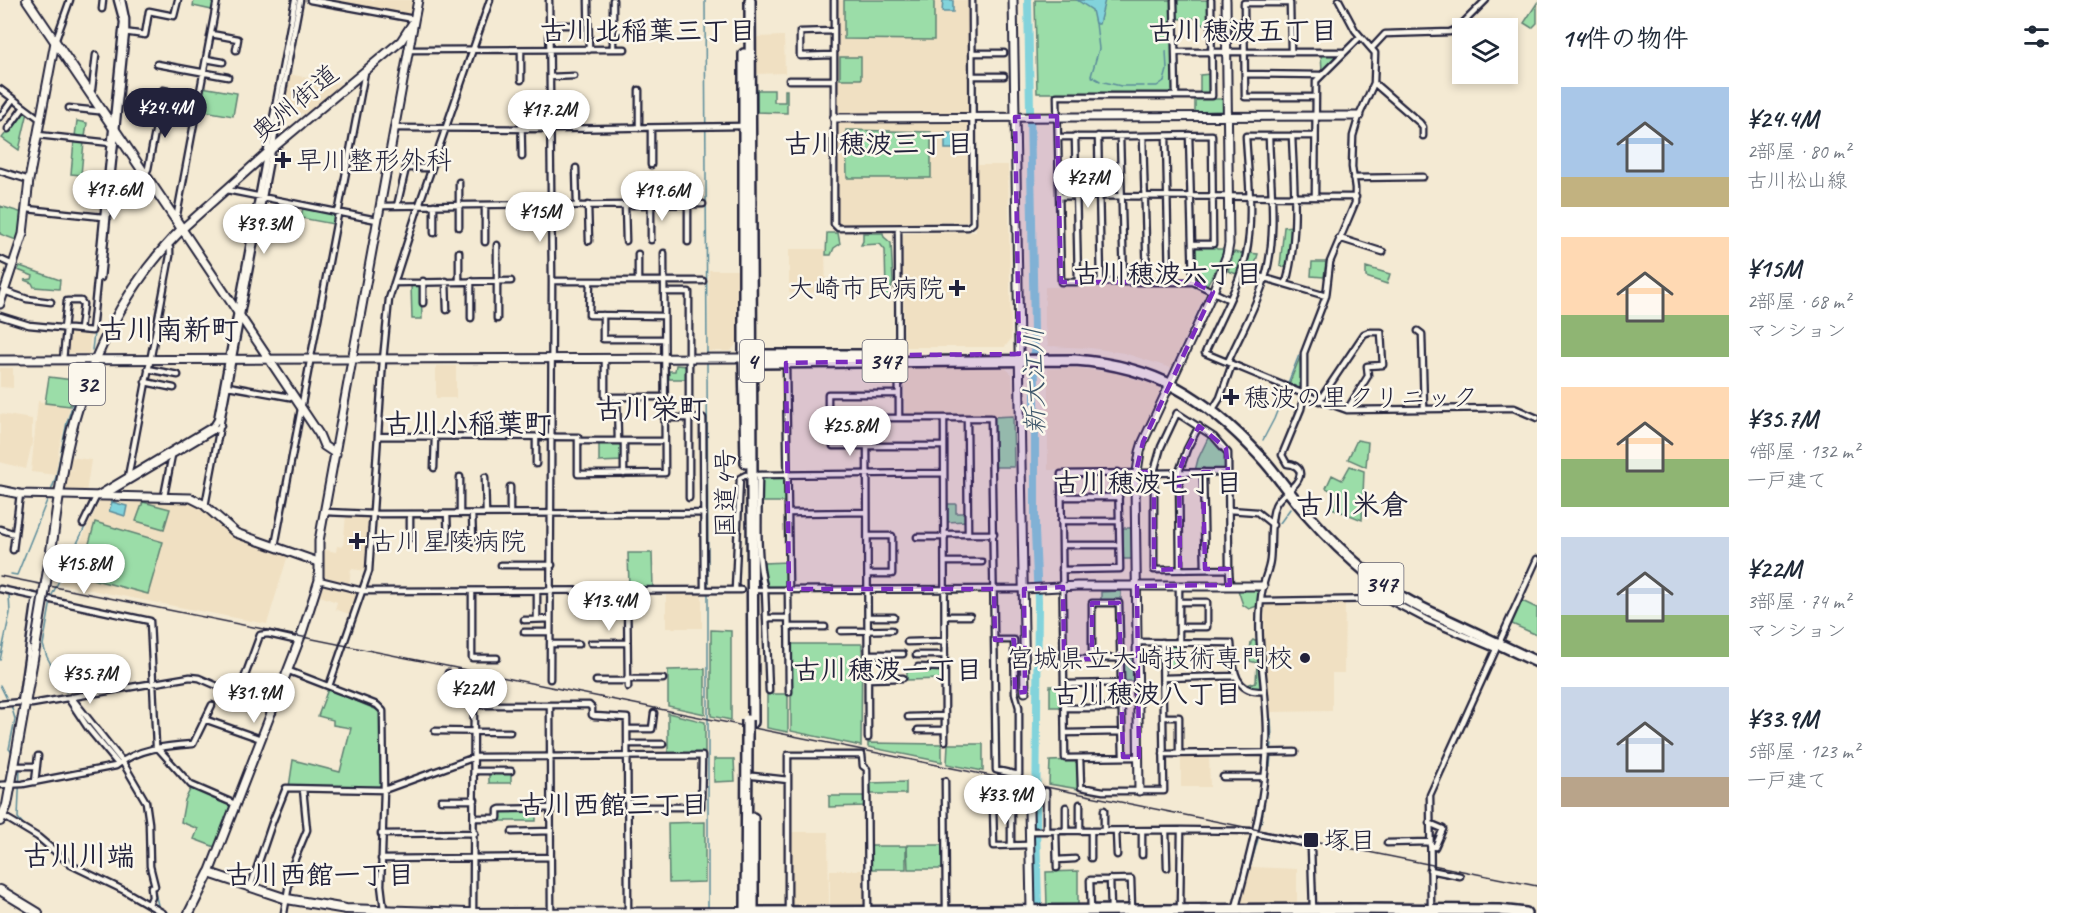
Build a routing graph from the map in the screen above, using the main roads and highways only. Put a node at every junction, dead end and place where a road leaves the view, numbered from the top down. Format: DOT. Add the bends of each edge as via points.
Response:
graph roads {
  1 [pos="27,0"];
  2 [pos="744,0"];
  3 [pos="750,0"];
  4 [pos="750,358"];
  5 [pos="898,358"];
  6 [pos="1172,381"];
  7 [pos="1261,457"];
  8 [pos="1537,662"];
  9 [pos="750,734"];
  10 [pos="2,819"];
  11 [pos="0,890"];
  12 [pos="1180,911"];
  13 [pos="1235,911"];
  14 [pos="1278,911"];
  15 [pos="1333,911"];
  16 [pos="1355,911"];
  17 [pos="1432,911"];
  18 [pos="384,912"];
  19 [pos="633,912"];
  20 [pos="788,912"];
  21 [pos="870,912"];
  22 [pos="946,912"];
  23 [pos="1069,912"];
  24 [pos="1090,912"];
  25 [pos="1514,912"];
  26 [pos="38,913"];
  27 [pos="189,913"];
  28 [pos="467,913"];
  29 [pos="473,913"];
  30 [pos="532,913"];
  31 [pos="551,913"];
  32 [pos="704,913"];
  33 [pos="712,913"];
  34 [pos="747,913"];
  35 [pos="753,913"];
  36 [pos="1526,913"];
  1 -- 10 [label="main road, 32, bridge" via="182,229 166,244 129,295 108,333 71,432 23,703 17,784"];
  2 -- 4 [label="highway, 国道4号 / 4"];
  3 -- 4 [label="highway, 国道4号 / 4"];
  4 -- 5 [label="highway, 347"];
  4 -- 5 [label="highway, 347" via="786,363"];
  4 -- 9 [label="highway, 国道4号 / 4"];
  5 -- 6 [label="highway, 347" via="1082,355 1125,361"];
  6 -- 7 [label="highway, 347" via="1220,417"];
  6 -- 7 [label="highway, 347" via="1233,421"];
  7 -- 8 [label="highway, 347" via="1308,516 1371,576 1402,599"];
  9 -- 34 [label="highway, 国道4号 / 4"];
  9 -- 35 [label="highway, 国道4号 / 4"];
  11 -- 26 [label="main road"];
  12 -- 13 [label="highway"];
  12 -- 24 [label="highway"];
  13 -- 14 [label="highway"];
  14 -- 15 [label="highway"];
  15 -- 16 [label="highway"];
  16 -- 17 [label="highway"];
  17 -- 25 [label="highway"];
  18 -- 27 [label="main road" via="286,899 209,873"];
  18 -- 28 [label="main road"];
  19 -- 31 [label="main road"];
  19 -- 32 [label="main road"];
  20 -- 21 [label="highway"];
  20 -- 35 [label="highway"];
  21 -- 22 [label="highway"];
  22 -- 23 [label="highway"];
  23 -- 24 [label="highway"];
  25 -- 36 [label="highway"];
  28 -- 29 [label="main road"];
  29 -- 30 [label="main road"];
  30 -- 31 [label="main road"];
  32 -- 33 [label="main road"];
  33 -- 34 [label="main road"];
  34 -- 35 [label="highway"];
}
